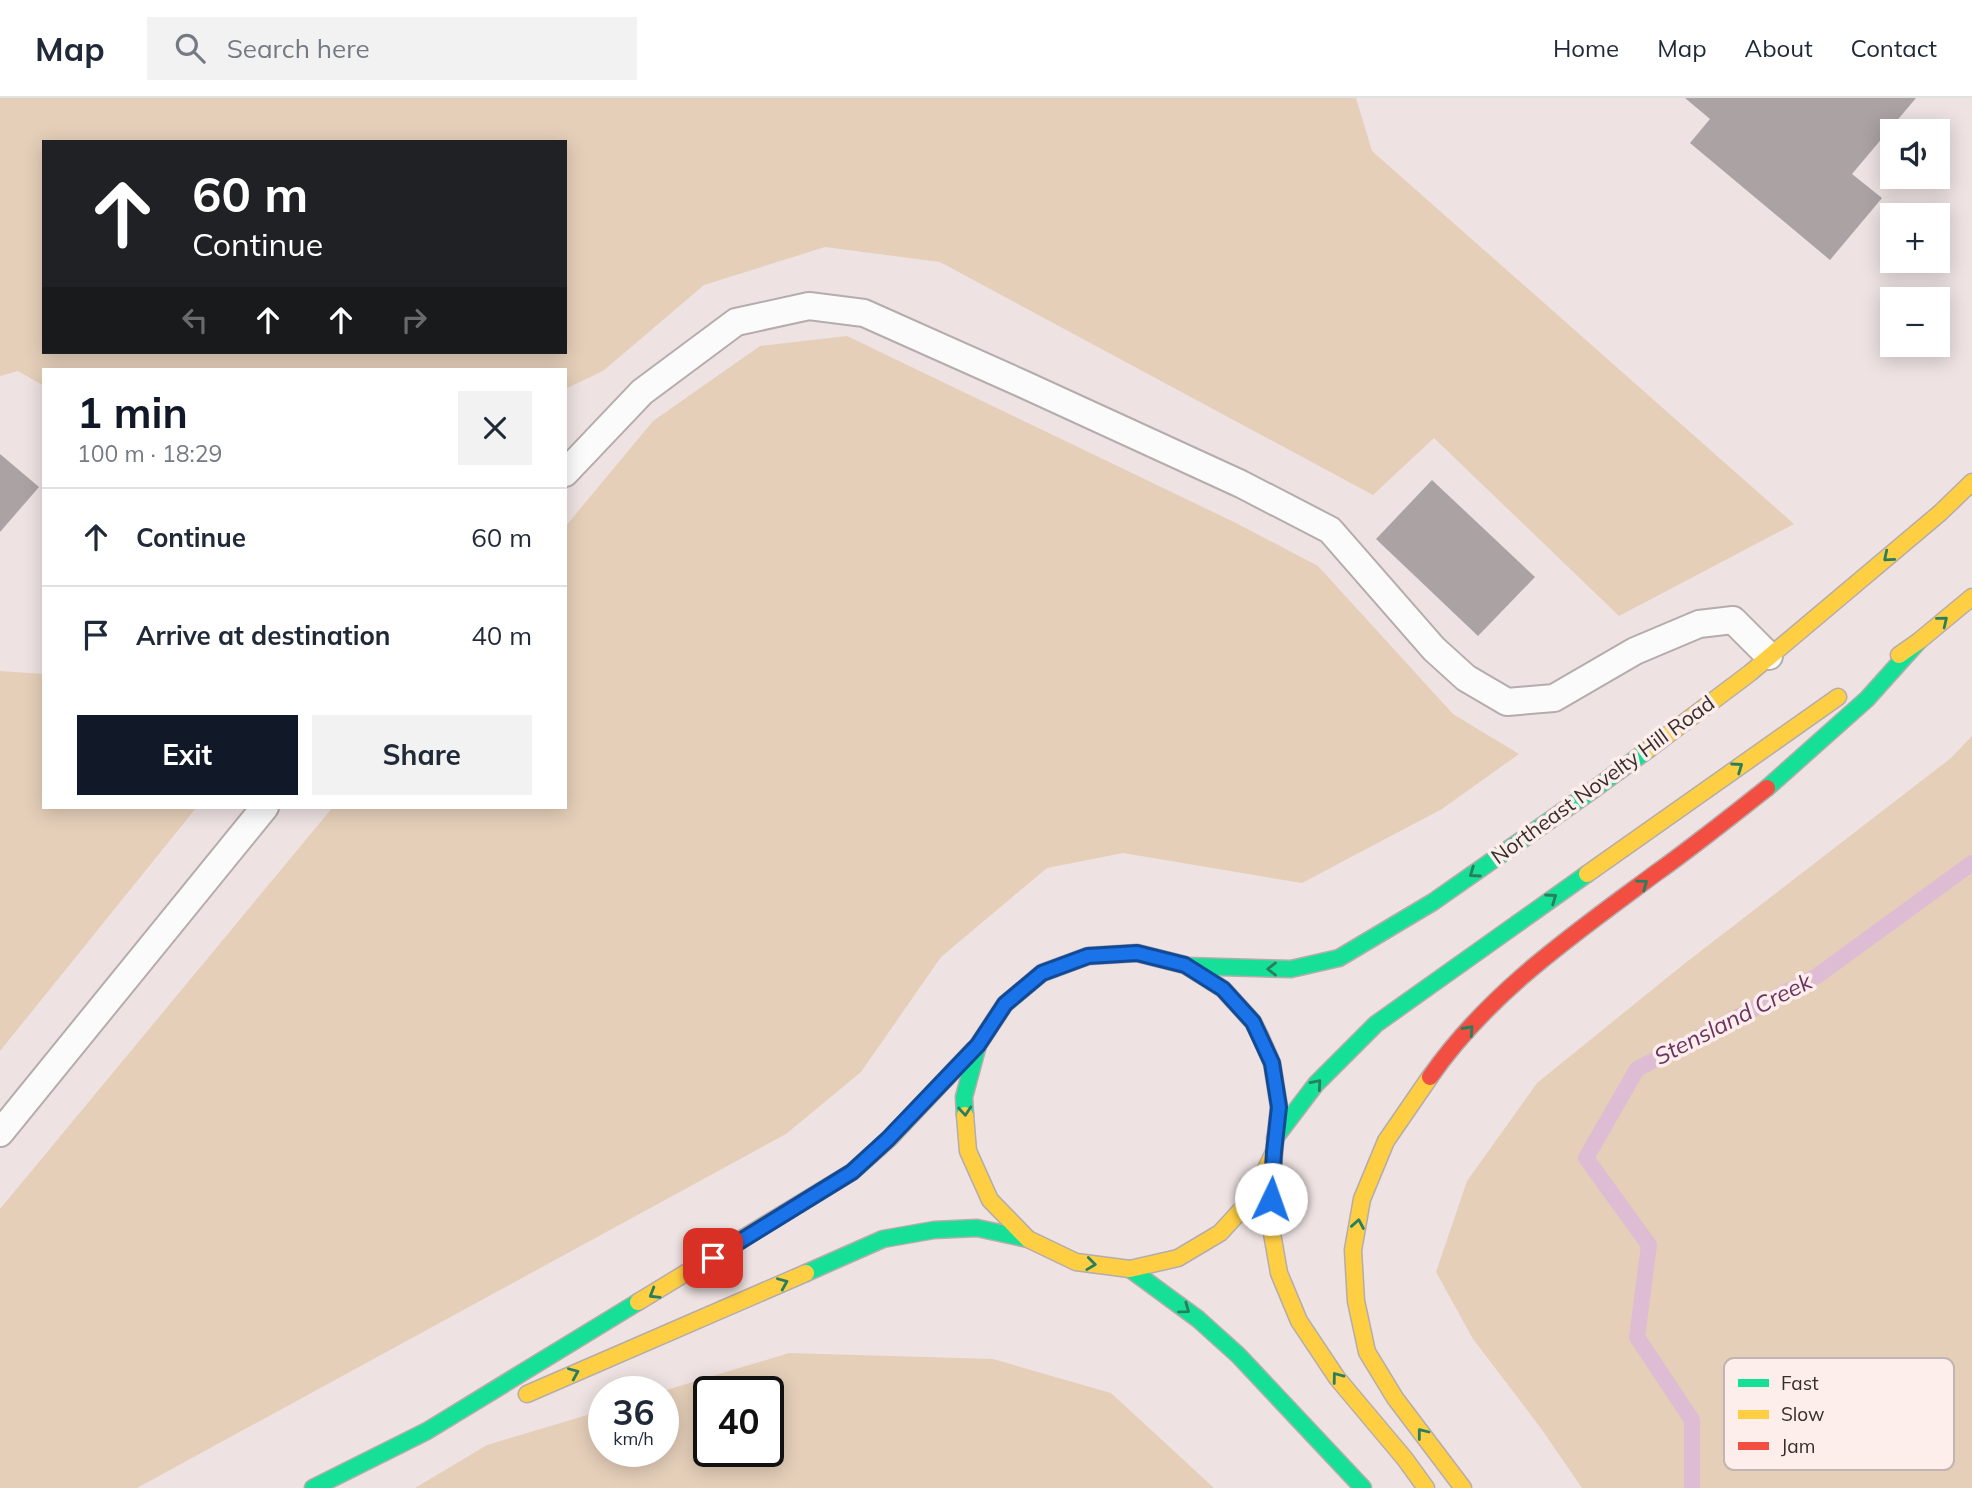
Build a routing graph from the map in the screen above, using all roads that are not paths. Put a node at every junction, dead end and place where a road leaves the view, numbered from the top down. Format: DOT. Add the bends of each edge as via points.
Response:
graph roads {
  1 [pos="567,471"];
  2 [pos="1972,482"];
  3 [pos="1972,597"];
  4 [pos="1919,641"];
  5 [pos="1769,656"];
  6 [pos="263,809"];
  7 [pos="1185,965"];
  8 [pos="978,1045"];
  9 [pos="0,1133"];
  10 [pos="1274,1145"];
  11 [pos="1028,1239"];
  12 [pos="1130,1269"];
  13 [pos="427,1431"];
  14 [pos="313,1488"];
  15 [pos="1363,1488"];
  16 [pos="1426,1488"];
  17 [pos="1463,1488"];
  1 -- 5 [label="lane" via="642,392 736,322 809,306 864,313 1241,484 1330,530 1434,649 1466,678 1507,702 1554,698 1635,651 1699,624 1733,620"];
  2 -- 5 [label="main road, Northeast Novelty Hill Road, one-way"];
  4 -- 3 [label="main road, one-way"];
  10 -- 4 [label="main road, one-way" via="1316,1084 1376,1024"];
  17 -- 4 [label="main road, one-way" via="1395,1398 1367,1352 1356,1301 1353,1250 1362,1199 1386,1141 1442,1060 1497,999 1552,950 1780,776 1867,699"];
  5 -- 7 [label="main road, Northeast Novelty Hill Road, one-way" via="1593,790 1433,902 1339,958 1291,969"];
  6 -- 9 [label="lane"];
  7 -- 8 [label="main road" via="1137,953 1088,956 1042,973 1005,1004"];
  7 -- 10 [label="main road" via="1223,989 1253,1022 1272,1063 1279,1107"];
  8 -- 11 [label="main road, one-way" via="964,1097 968,1151 990,1200"];
  8 -- 13 [label="main road, one-way" via="852,1172"];
  10 -- 12 [label="main road" via="1253,1197 1220,1233 1178,1258"];
  16 -- 10 [label="main road, one-way" via="1336,1378 1299,1321 1279,1273 1270,1222"];
  11 -- 12 [label="main road, one-way" via="1076,1262"];
  13 -- 11 [label="main road, one-way" via="505,1403 883,1239 977,1228"];
  12 -- 15 [label="main road, one-way" via="1238,1355"];
  13 -- 14 [label="main road"];
}
